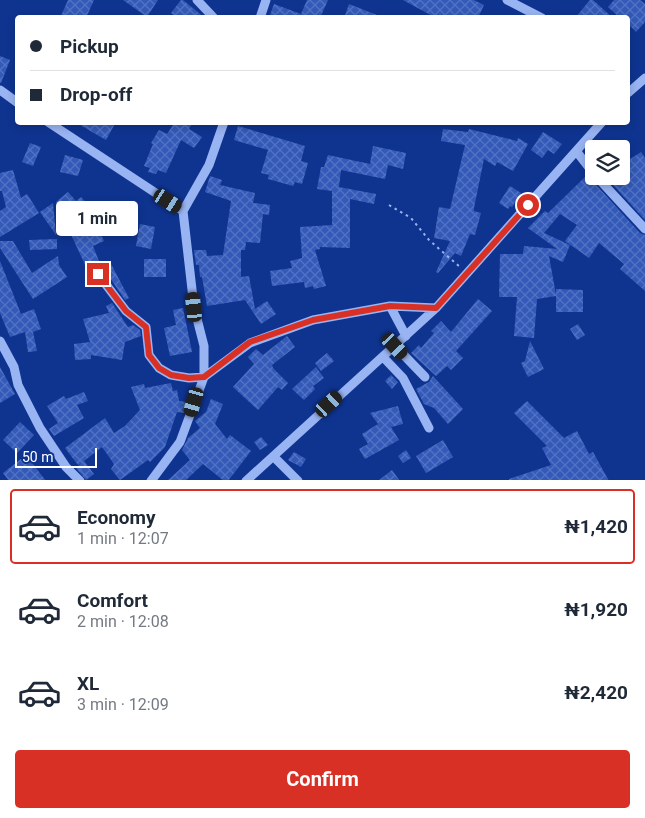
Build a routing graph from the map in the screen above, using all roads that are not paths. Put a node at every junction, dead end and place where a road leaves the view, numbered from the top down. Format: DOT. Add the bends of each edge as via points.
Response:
graph roads {
  1 [pos="197,0"];
  2 [pos="266,0"];
  3 [pos="507,0"];
  4 [pos="211,15"];
  5 [pos="261,15"];
  6 [pos="536,15"];
  7 [pos="645,78"];
  8 [pos="0,90"];
  9 [pos="630,91"];
  10 [pos="15,101"];
  11 [pos="53,125"];
  12 [pos="223,125"];
  13 [pos="599,125"];
  14 [pos="576,152"];
  15 [pos="585,163"];
  16 [pos="604,185"];
  17 [pos="183,211"];
  18 [pos="645,229"];
  19 [pos="98,274"];
  20 [pos="390,306"];
  21 [pos="436,308"];
  22 [pos="406,336"];
  23 [pos="0,341"];
  24 [pos="395,346"];
  25 [pos="383,357"];
  26 [pos="204,377"];
  27 [pos="425,377"];
  28 [pos="429,428"];
  29 [pos="274,457"];
  30 [pos="80,480"];
  31 [pos="150,480"];
  32 [pos="246,480"];
  33 [pos="298,480"];
  1 -- 4 [label="street"];
  2 -- 5 [label="street"];
  3 -- 6 [label="street"];
  7 -- 9 [label="street"];
  8 -- 10 [label="street"];
  11 -- 17 [label="street"];
  12 -- 17 [label="street" via="209,165"];
  13 -- 14 [label="street"];
  14 -- 15 [label="street"];
  14 -- 21 [label="street"];
  16 -- 18 [label="street"];
  17 -- 26 [label="street" via="194,307 204,346"];
  19 -- 26 [label="street" via="126,311 146,327 149,355 159,368 171,375"];
  20 -- 21 [label="street"];
  20 -- 22 [label="street"];
  20 -- 26 [label="street" via="313,320 250,342"];
  21 -- 22 [label="street"];
  22 -- 24 [label="street"];
  23 -- 30 [label="street" via="40,428 66,467"];
  24 -- 25 [label="street"];
  24 -- 27 [label="street"];
  25 -- 28 [label="street" via="403,378"];
  25 -- 29 [label="street"];
  26 -- 31 [label="street" via="180,442"];
  29 -- 32 [label="street"];
  29 -- 33 [label="street"];
}
